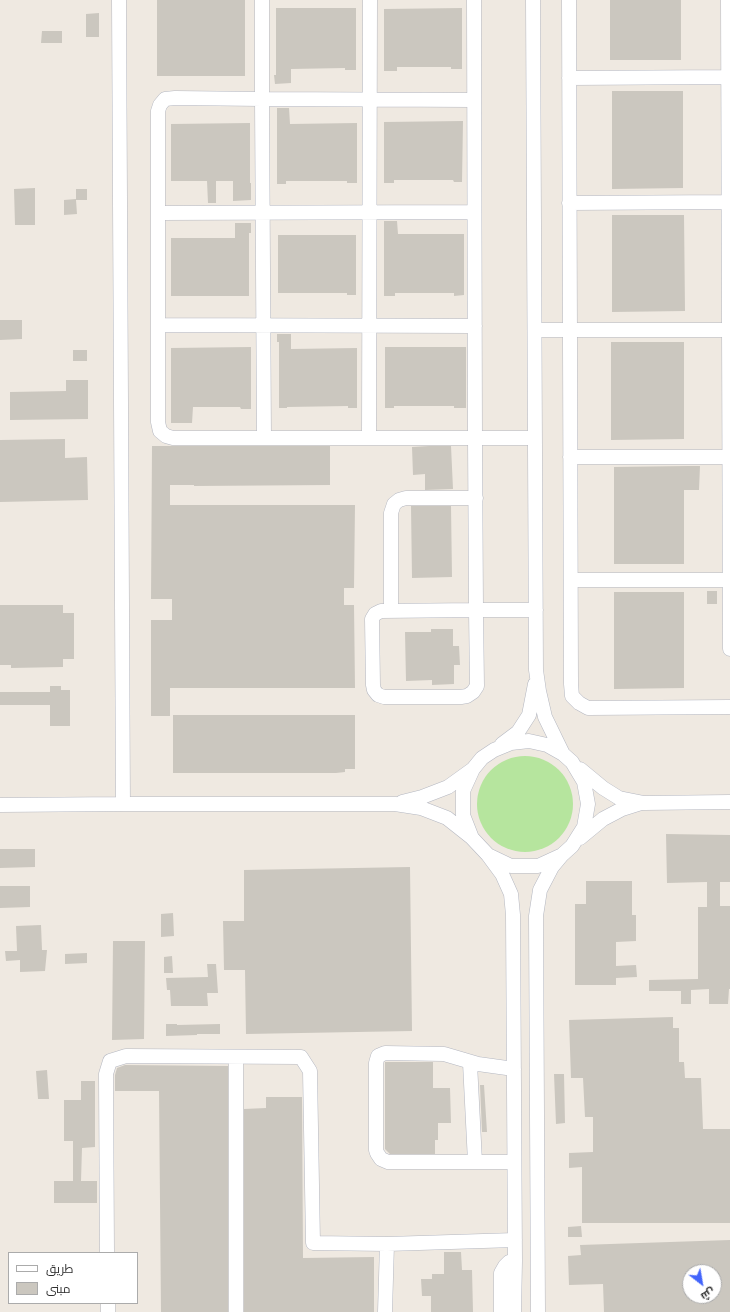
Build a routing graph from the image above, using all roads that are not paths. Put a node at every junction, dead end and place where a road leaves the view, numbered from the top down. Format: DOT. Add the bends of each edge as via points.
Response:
graph roads {
  1 [pos="119,0"];
  2 [pos="262,0"];
  3 [pos="370,0"];
  4 [pos="474,0"];
  5 [pos="533,0"];
  6 [pos="569,0"];
  7 [pos="728,0"];
  8 [pos="729,77"];
  9 [pos="569,78"];
  10 [pos="262,99"];
  11 [pos="370,99"];
  12 [pos="474,100"];
  13 [pos="729,202"];
  14 [pos="569,203"];
  15 [pos="158,212"];
  16 [pos="263,212"];
  17 [pos="370,212"];
  18 [pos="474,212"];
  19 [pos="264,324"];
  20 [pos="158,325"];
  21 [pos="369,325"];
  22 [pos="475,326"];
  23 [pos="535,330"];
  24 [pos="570,330"];
  25 [pos="730,330"];
  26 [pos="264,438"];
  27 [pos="369,438"];
  28 [pos="476,438"];
  29 [pos="535,438"];
  30 [pos="570,457"];
  31 [pos="730,457"];
  32 [pos="476,498"];
  33 [pos="571,580"];
  34 [pos="730,580"];
  35 [pos="392,610"];
  36 [pos="476,610"];
  37 [pos="536,610"];
  38 [pos="730,649"];
  39 [pos="536,670"];
  40 [pos="730,707"];
  41 [pos="494,750"];
  42 [pos="568,758"];
  43 [pos="473,769"];
  44 [pos="730,802"];
  45 [pos="644,803"];
  46 [pos="123,804"];
  47 [pos="395,804"];
  48 [pos="0,805"];
  49 [pos="472,838"];
  50 [pos="567,851"];
  51 [pos="488,855"];
  52 [pos="236,1057"];
  53 [pos="470,1062"];
  54 [pos="514,1068"];
  55 [pos="475,1162"];
  56 [pos="514,1162"];
  57 [pos="515,1240"];
  58 [pos="387,1244"];
  59 [pos="107,1252"];
  60 [pos="515,1261"];
  61 [pos="236,1312"];
  62 [pos="385,1312"];
  63 [pos="501,1312"];
  64 [pos="514,1312"];
  65 [pos="538,1312"];
  1 -- 46 [label="street"];
  2 -- 10 [label="street"];
  3 -- 11 [label="street"];
  4 -- 12 [label="street"];
  5 -- 23 [label="street"];
  6 -- 9 [label="street"];
  7 -- 8 [label="street"];
  8 -- 9 [label="street"];
  8 -- 13 [label="street"];
  9 -- 14 [label="street"];
  10 -- 11 [label="street"];
  10 -- 15 [label="street" via="165,100 158,111"];
  10 -- 16 [label="street"];
  11 -- 12 [label="street"];
  11 -- 17 [label="street"];
  12 -- 18 [label="street"];
  13 -- 14 [label="street"];
  13 -- 25 [label="street"];
  14 -- 24 [label="street"];
  15 -- 16 [label="street"];
  15 -- 20 [label="street"];
  16 -- 17 [label="street"];
  16 -- 19 [label="street"];
  17 -- 18 [label="street"];
  17 -- 21 [label="street"];
  18 -- 22 [label="street"];
  19 -- 20 [label="street"];
  19 -- 21 [label="street"];
  19 -- 26 [label="street"];
  20 -- 26 [label="street" via="160,431 173,438"];
  21 -- 22 [label="street"];
  21 -- 27 [label="street"];
  22 -- 28 [label="street"];
  23 -- 24 [label="street"];
  23 -- 29 [label="street"];
  24 -- 25 [label="street"];
  24 -- 30 [label="street"];
  25 -- 31 [label="street"];
  26 -- 27 [label="street"];
  27 -- 28 [label="street"];
  28 -- 29 [label="street"];
  28 -- 32 [label="street"];
  29 -- 37 [label="street"];
  30 -- 31 [label="street"];
  30 -- 33 [label="street"];
  31 -- 34 [label="street"];
  32 -- 35 [label="street" via="406,498 394,504 391,513"];
  32 -- 36 [label="street"];
  33 -- 34 [label="street"];
  33 -- 40 [label="street" via="571,684 572,696 579,703 588,708"];
  34 -- 38 [label="street"];
  35 -- 36 [label="street"];
  35 -- 36 [label="street" via="381,611 372,619 373,685 374,690 384,697 461,697 473,692 476,686"];
  36 -- 37 [label="street"];
  37 -- 39 [label="street"];
  39 -- 41 [label="street" via="529,715 518,732"];
  39 -- 42 [label="street" via="545,717"];
  41 -- 42 [label="street" via="511,743 529,741 547,745"];
  41 -- 43 [label="street" via="482,758"];
  42 -- 45 [label="street" via="589,778 619,798"];
  42 -- 50 [label="street" via="584,782 588,804 584,827"];
  43 -- 47 [label="street" via="448,786 422,797"];
  43 -- 49 [label="street" via="463,791 463,815"];
  44 -- 45 [label="street"];
  45 -- 50 [label="street" via="622,809 603,819"];
  46 -- 47 [label="street"];
  46 -- 48 [label="street"];
  47 -- 49 [label="street" via="421,808 448,818"];
  49 -- 51 [label="street"];
  50 -- 51 [label="street" via="538,866 511,866"];
  50 -- 65 [label="street" via="552,867 540,890 536,916"];
  51 -- 54 [label="street" via="502,874 511,894"];
  52 -- 58 [label="street" via="301,1057 310,1071 313,1243"];
  52 -- 59 [label="street" via="126,1056 110,1061 106,1074"];
  52 -- 61 [label="street"];
  53 -- 54 [label="street"];
  53 -- 55 [label="street"];
  53 -- 55 [label="street" via="444,1054 385,1053 378,1056 376,1150 379,1157 388,1162"];
  54 -- 56 [label="street"];
  55 -- 56 [label="street"];
  56 -- 57 [label="street"];
  57 -- 58 [label="street"];
  57 -- 60 [label="street"];
  58 -- 62 [label="street"];
  60 -- 63 [label="street" via="509,1262 501,1273"];
  60 -- 64 [label="street"];
}
